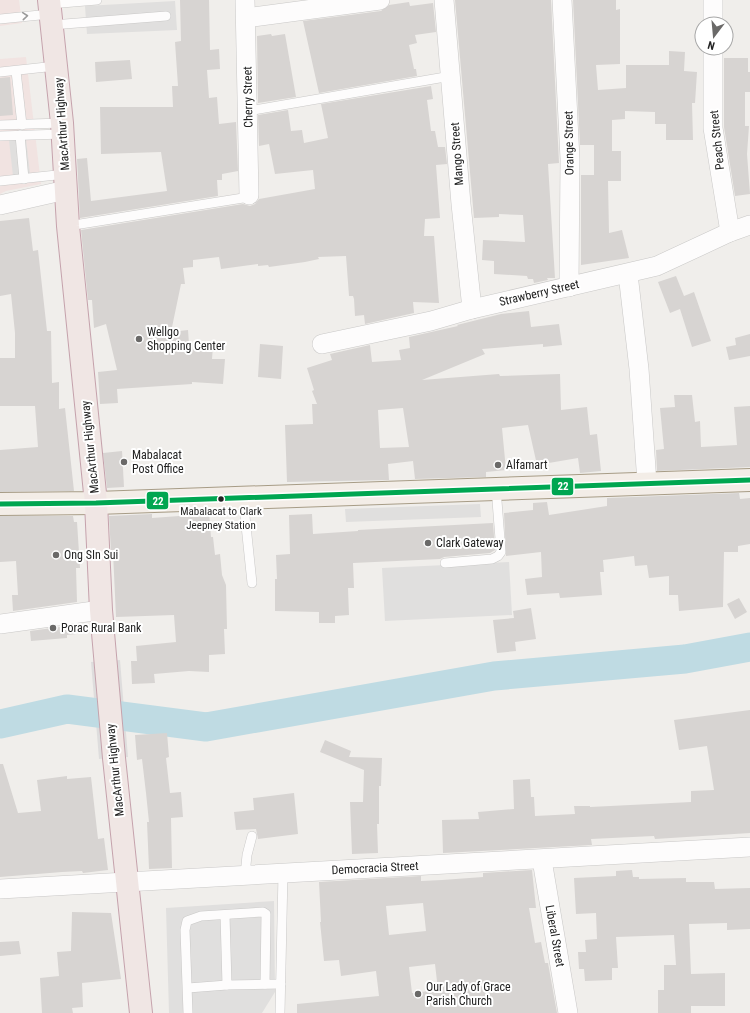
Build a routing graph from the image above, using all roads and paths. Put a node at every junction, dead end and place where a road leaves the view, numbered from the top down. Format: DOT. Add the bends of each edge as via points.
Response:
graph roads {
  1 [pos="97,0"];
  2 [pos="380,0"];
  3 [pos="444,0"];
  4 [pos="562,0"];
  5 [pos="713,0"];
  6 [pos="340,2"];
  7 [pos="245,9"];
  8 [pos="51,11"];
  9 [pos="166,16"];
  10 [pos="713,16"];
  11 [pos="0,18"];
  12 [pos="713,56"];
  13 [pos="57,66"];
  14 [pos="16,71"];
  15 [pos="0,72"];
  16 [pos="451,76"];
  17 [pos="248,111"];
  18 [pos="22,124"];
  19 [pos="0,125"];
  20 [pos="62,129"];
  21 [pos="20,135"];
  22 [pos="0,136"];
  23 [pos="24,179"];
  24 [pos="0,181"];
  25 [pos="66,182"];
  26 [pos="248,195"];
  27 [pos="0,205"];
  28 [pos="750,225"];
  29 [pos="68,226"];
  30 [pos="730,232"];
  31 [pos="628,274"];
  32 [pos="569,287"];
  33 [pos="472,309"];
  34 [pos="322,344"];
  35 [pos="750,480"];
  36 [pos="647,484"];
  37 [pos="496,488"];
  38 [pos="243,497"];
  39 [pos="96,503"];
  40 [pos="0,504"];
  41 [pos="445,563"];
  42 [pos="252,583"];
  43 [pos="101,610"];
  44 [pos="0,624"];
  45 [pos="252,836"];
  46 [pos="750,848"];
  47 [pos="542,860"];
  48 [pos="283,873"];
  49 [pos="246,875"];
  50 [pos="127,881"];
  51 [pos="0,889"];
  52 [pos="225,915"];
  53 [pos="265,984"];
  54 [pos="281,984"];
  55 [pos="228,985"];
  56 [pos="188,988"];
  57 [pos="140,1013"];
  58 [pos="188,1013"];
  59 [pos="280,1013"];
  60 [pos="568,1013"];
  1 -- 8 [label="lane"];
  2 -- 6 [label="street"];
  3 -- 16 [label="street, Mango Street"];
  4 -- 32 [label="street, Orange Street" via="570,159"];
  5 -- 10 [label="street"];
  6 -- 7 [label="street"];
  7 -- 17 [label="street, Cherry Street"];
  8 -- 9 [label="lane"];
  11 -- 8 [label="lane, one-way"];
  8 -- 13 [label="highway, MacArthur Highway"];
  12 -- 30 [label="street, Peach Street" via="713,128"];
  13 -- 14 [label="lane"];
  13 -- 20 [label="highway, MacArthur Highway"];
  14 -- 15 [label="lane"];
  14 -- 18 [label="lane"];
  16 -- 17 [label="lane"];
  16 -- 33 [label="street, Mango Street"];
  17 -- 26 [label="street, Cherry Street"];
  18 -- 19 [label="lane"];
  18 -- 20 [label="lane"];
  20 -- 21 [label="lane"];
  20 -- 25 [label="highway, MacArthur Highway"];
  21 -- 22 [label="lane"];
  21 -- 23 [label="lane"];
  23 -- 24 [label="lane"];
  23 -- 25 [label="lane"];
  25 -- 27 [label="street"];
  25 -- 29 [label="highway, MacArthur Highway"];
  26 -- 29 [label="lane" via="243,198"];
  28 -- 30 [label="street, Strawberry Street"];
  29 -- 39 [label="highway, MacArthur Highway"];
  30 -- 31 [label="street, Strawberry Street" via="657,266"];
  31 -- 32 [label="street, Strawberry Street"];
  31 -- 36 [label="street" via="639,370"];
  32 -- 33 [label="street, Strawberry Street"];
  33 -- 34 [label="street, Strawberry Street" via="431,321"];
  35 -- 36 [label="main road"];
  36 -- 37 [label="main road"];
  37 -- 38 [label="main road"];
  37 -- 41 [label="lane" via="501,552 492,559"];
  38 -- 39 [label="main road"];
  38 -- 42 [label="lane"];
  39 -- 40 [label="main road"];
  39 -- 43 [label="highway, MacArthur Highway"];
  43 -- 44 [label="street"];
  43 -- 50 [label="highway, MacArthur Highway"];
  45 -- 49 [label="lane" via="247,854"];
  46 -- 47 [label="street, Democracia Street"];
  47 -- 48 [label="street, Democracia Street"];
  47 -- 60 [label="street, Liberal Street"];
  48 -- 49 [label="street, Democracia Street"];
  48 -- 54 [label="lane"];
  49 -- 50 [label="street, Democracia Street"];
  50 -- 51 [label="street, Democracia Street"];
  50 -- 57 [label="highway, MacArthur Highway"];
  52 -- 53 [label="lane" via="263,912 266,914"];
  52 -- 55 [label="lane"];
  52 -- 56 [label="lane" via="201,916 187,921 185,925"];
  53 -- 54 [label="lane"];
  53 -- 55 [label="lane"];
  54 -- 59 [label="lane"];
  55 -- 56 [label="lane"];
  56 -- 58 [label="lane"];
}
